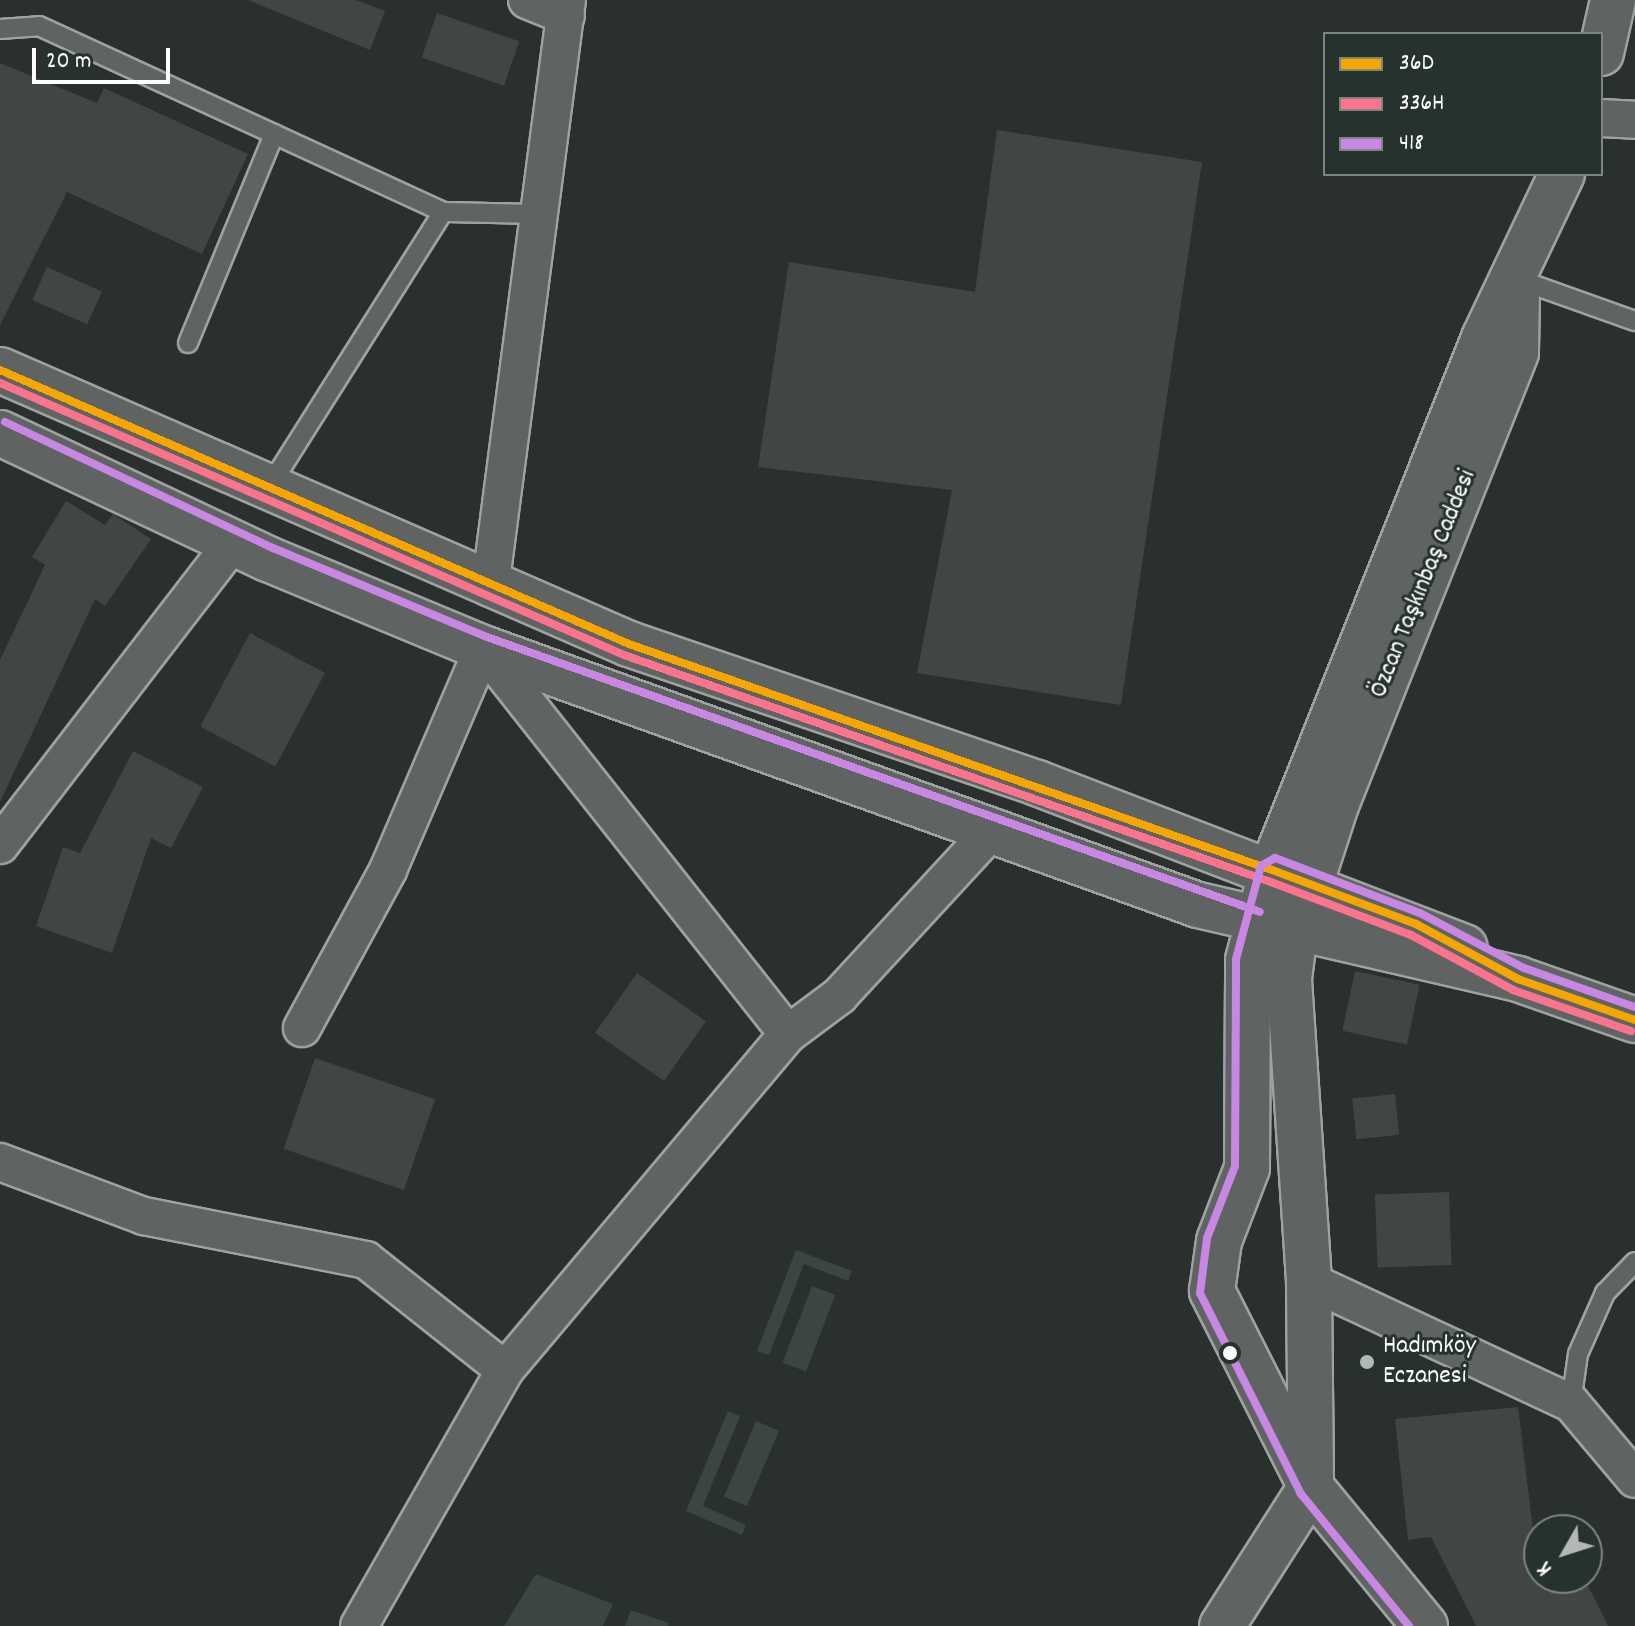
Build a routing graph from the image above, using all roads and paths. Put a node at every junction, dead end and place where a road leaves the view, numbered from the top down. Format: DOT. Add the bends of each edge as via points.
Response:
graph roads {
  1 [pos="527,0"];
  2 [pos="1613,0"];
  3 [pos="566,8"];
  4 [pos="0,29"];
  5 [pos="1603,44"];
  6 [pos="1603,118"];
  7 [pos="1635,120"];
  8 [pos="274,134"];
  9 [pos="1561,176"];
  10 [pos="443,212"];
  11 [pos="539,214"];
  12 [pos="1517,279"];
  13 [pos="1635,321"];
  14 [pos="188,343"];
  15 [pos="0,370"];
  16 [pos="0,433"];
  17 [pos="271,484"];
  18 [pos="233,542"];
  19 [pos="490,588"];
  20 [pos="483,648"];
  21 [pos="994,828"];
  22 [pos="0,845"];
  23 [pos="1291,878"];
  24 [pos="1275,927"];
  25 [pos="1518,979"];
  26 [pos="1635,1020"];
  27 [pos="302,1028"];
  28 [pos="788,1034"];
  29 [pos="0,1162"];
  30 [pos="1635,1262"];
  31 [pos="1309,1281"];
  32 [pos="505,1370"];
  33 [pos="1571,1403"];
  34 [pos="1635,1479"];
  35 [pos="1311,1487"];
  36 [pos="359,1626"];
  37 [pos="1222,1626"];
  38 [pos="1425,1626"];
  1 -- 3 [label="street"];
  2 -- 5 [label="main road"];
  3 -- 11 [label="street"];
  4 -- 8 [label="lane" via="39,26"];
  6 -- 7 [label="street"];
  8 -- 10 [label="lane"];
  8 -- 14 [label="lane"];
  9 -- 12 [label="main road, Özcan Taşkınbaş Caddesi"];
  10 -- 11 [label="lane"];
  10 -- 17 [label="lane"];
  11 -- 19 [label="street"];
  12 -- 13 [label="lane"];
  12 -- 23 [label="main road, Özcan Taşkınbaş Caddesi" via="1484,338"];
  15 -- 17 [label="main road"];
  16 -- 18 [label="main road"];
  17 -- 19 [label="main road"];
  18 -- 20 [label="main road"];
  18 -- 22 [label="street"];
  19 -- 20 [label="main road"];
  19 -- 23 [label="main road" via="629,644"];
  20 -- 21 [label="main road"];
  20 -- 27 [label="street" via="388,870"];
  20 -- 28 [label="street"];
  21 -- 24 [label="main road"];
  21 -- 28 [label="street" via="839,996"];
  23 -- 24 [label="main road, Özcan Taşkınbaş Caddesi"];
  23 -- 25 [label="main road" via="1416,924 1498,962"];
  24 -- 25 [label="main road"];
  24 -- 31 [label="main road" via="1289,979"];
  24 -- 35 [label="main road" via="1248,960 1247,1168 1219,1241 1212,1291"];
  25 -- 26 [label="main road"];
  28 -- 32 [label="street"];
  29 -- 32 [label="street" via="144,1216 366,1260"];
  30 -- 33 [label="lane" via="1600,1305 1578,1354"];
  31 -- 33 [label="street"];
  31 -- 35 [label="main road"];
  32 -- 36 [label="street"];
  33 -- 34 [label="street"];
  35 -- 37 [label="main road"];
  35 -- 38 [label="main road"];
}
